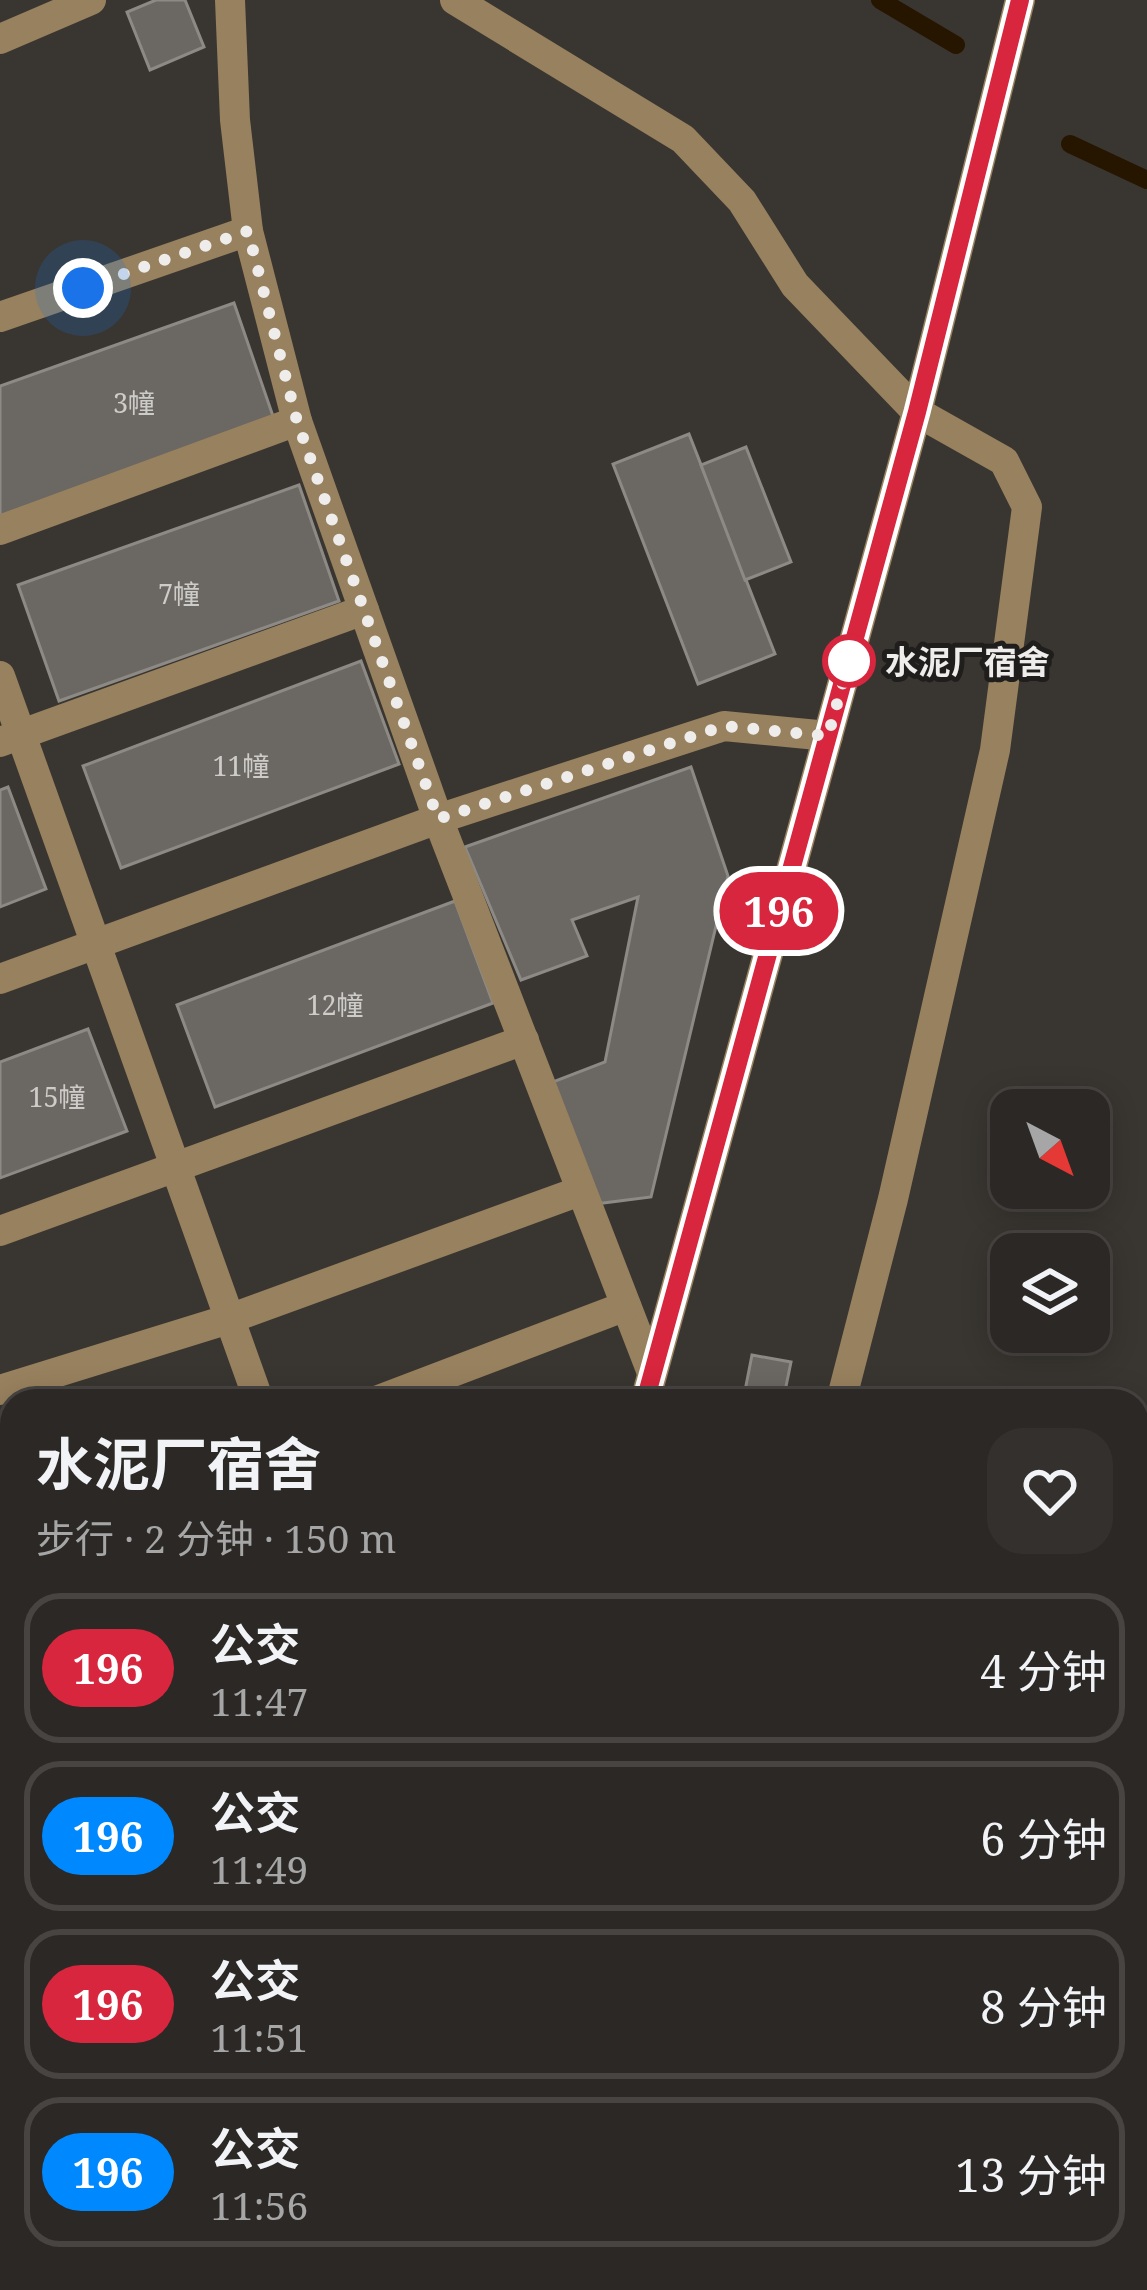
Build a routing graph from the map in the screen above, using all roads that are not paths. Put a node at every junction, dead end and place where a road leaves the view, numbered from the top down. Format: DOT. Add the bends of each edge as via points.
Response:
graph roads {
  1 [pos="91,0"];
  2 [pos="230,0"];
  3 [pos="455,0"];
  4 [pos="1020,0"];
  5 [pos="0,39"];
  6 [pos="248,231"];
  7 [pos="0,317"];
  8 [pos="917,412"];
  9 [pos="297,421"];
  10 [pos="0,530"];
  11 [pos="364,610"];
  12 [pos="0,676"];
  13 [pos="828,736"];
  14 [pos="10,738"];
  15 [pos="438,819"];
  16 [pos="96,946"];
  17 [pos="0,979"];
  18 [pos="524,1040"];
  19 [pos="176,1169"];
  20 [pos="580,1191"];
  21 [pos="0,1231"];
  22 [pos="626,1306"];
  23 [pos="230,1319"];
  24 [pos="651,1370"];
  25 [pos="3,1389"];
  26 [pos="255,1389"];
  27 [pos="408,1389"];
  28 [pos="647,1389"];
  29 [pos="844,1389"];
  1 -- 5 [label="street"];
  2 -- 6 [label="street"];
  3 -- 8 [label="street" via="683,139 742,201 795,285"];
  4 -- 8 [label="street"];
  6 -- 7 [label="street"];
  6 -- 9 [label="street"];
  8 -- 13 [label="street"];
  8 -- 29 [label="street" via="1004,461 1027,507 995,750"];
  9 -- 10 [label="street"];
  9 -- 11 [label="street"];
  11 -- 14 [label="street"];
  11 -- 15 [label="street"];
  12 -- 14 [label="street"];
  13 -- 15 [label="street" via="724,726"];
  13 -- 24 [label="street"];
  14 -- 16 [label="street"];
  15 -- 16 [label="street"];
  15 -- 18 [label="street"];
  16 -- 17 [label="street"];
  16 -- 19 [label="street"];
  18 -- 19 [label="street"];
  18 -- 20 [label="street"];
  19 -- 21 [label="street"];
  19 -- 23 [label="street"];
  20 -- 22 [label="street"];
  20 -- 23 [label="street"];
  22 -- 24 [label="street"];
  22 -- 27 [label="street"];
  23 -- 25 [label="street"];
  23 -- 26 [label="street"];
  24 -- 28 [label="street"];
}
